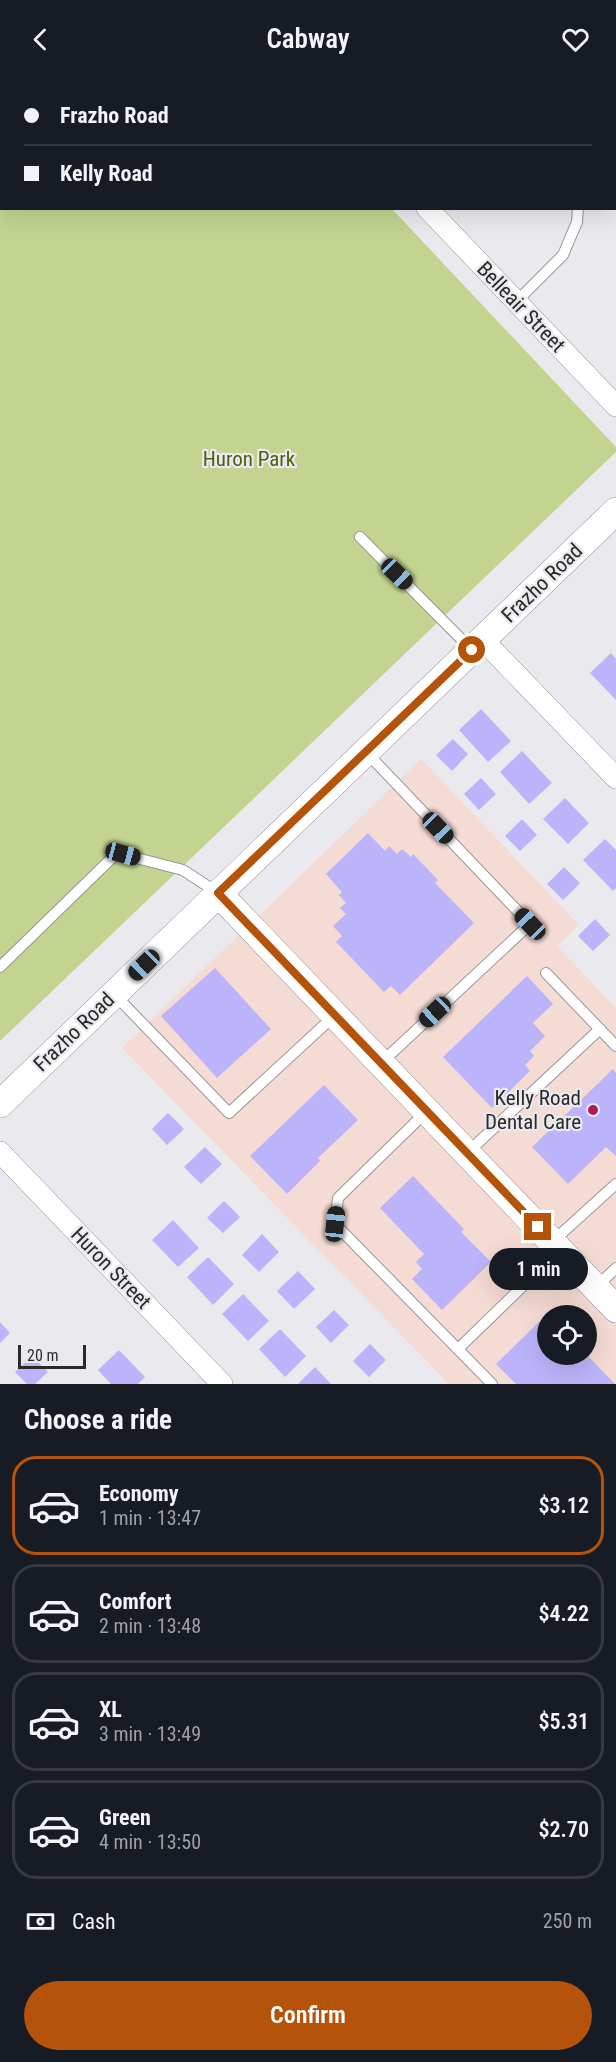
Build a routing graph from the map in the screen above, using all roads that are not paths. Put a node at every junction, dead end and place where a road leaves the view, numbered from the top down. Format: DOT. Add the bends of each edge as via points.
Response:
graph roads {
  1 [pos="429,210"];
  2 [pos="578,210"];
  3 [pos="516,302"];
  4 [pos="616,406"];
  5 [pos="616,511"];
  6 [pos="360,537"];
  7 [pos="478,645"];
  8 [pos="366,752"];
  9 [pos="616,778"];
  10 [pos="218,893"];
  11 [pos="0,967"];
  12 [pos="546,973"];
  13 [pos="114,994"];
  14 [pos="335,1015"];
  15 [pos="600,1029"];
  16 [pos="616,1046"];
  17 [pos="381,1063"];
  18 [pos="0,1104"];
  19 [pos="427,1111"];
  20 [pos="0,1152"];
  21 [pos="467,1153"];
  22 [pos="616,1184"];
  23 [pos="556,1246"];
  24 [pos="616,1268"];
  25 [pos="595,1287"];
  26 [pos="616,1309"];
  27 [pos="458,1349"];
  28 [pos="222,1384"];
  29 [pos="492,1384"];
  1 -- 3 [label="street, Belleair Street"];
  2 -- 3 [label="lane" via="563,255"];
  3 -- 4 [label="street, Belleair Street"];
  5 -- 7 [label="street, Frazho Road"];
  6 -- 7 [label="lane"];
  7 -- 8 [label="street, Frazho Road"];
  7 -- 9 [label="street"];
  8 -- 10 [label="street, Frazho Road"];
  8 -- 17 [label="lane" via="530,924"];
  10 -- 11 [label="lane" via="183,870 117,854"];
  10 -- 13 [label="street, Frazho Road"];
  10 -- 14 [label="street"];
  12 -- 15 [label="lane"];
  13 -- 14 [label="lane" via="229,1113"];
  13 -- 18 [label="street, Frazho Road"];
  14 -- 17 [label="street"];
  15 -- 16 [label="lane"];
  15 -- 21 [label="lane"];
  17 -- 19 [label="street"];
  19 -- 21 [label="street"];
  19 -- 27 [label="lane" via="338,1198 335,1224"];
  20 -- 28 [label="street, Huron Street"];
  21 -- 23 [label="street"];
  22 -- 23 [label="lane"];
  23 -- 25 [label="street"];
  23 -- 27 [label="lane"];
  24 -- 25 [label="lane"];
  25 -- 26 [label="street"];
  27 -- 29 [label="lane"];
}
